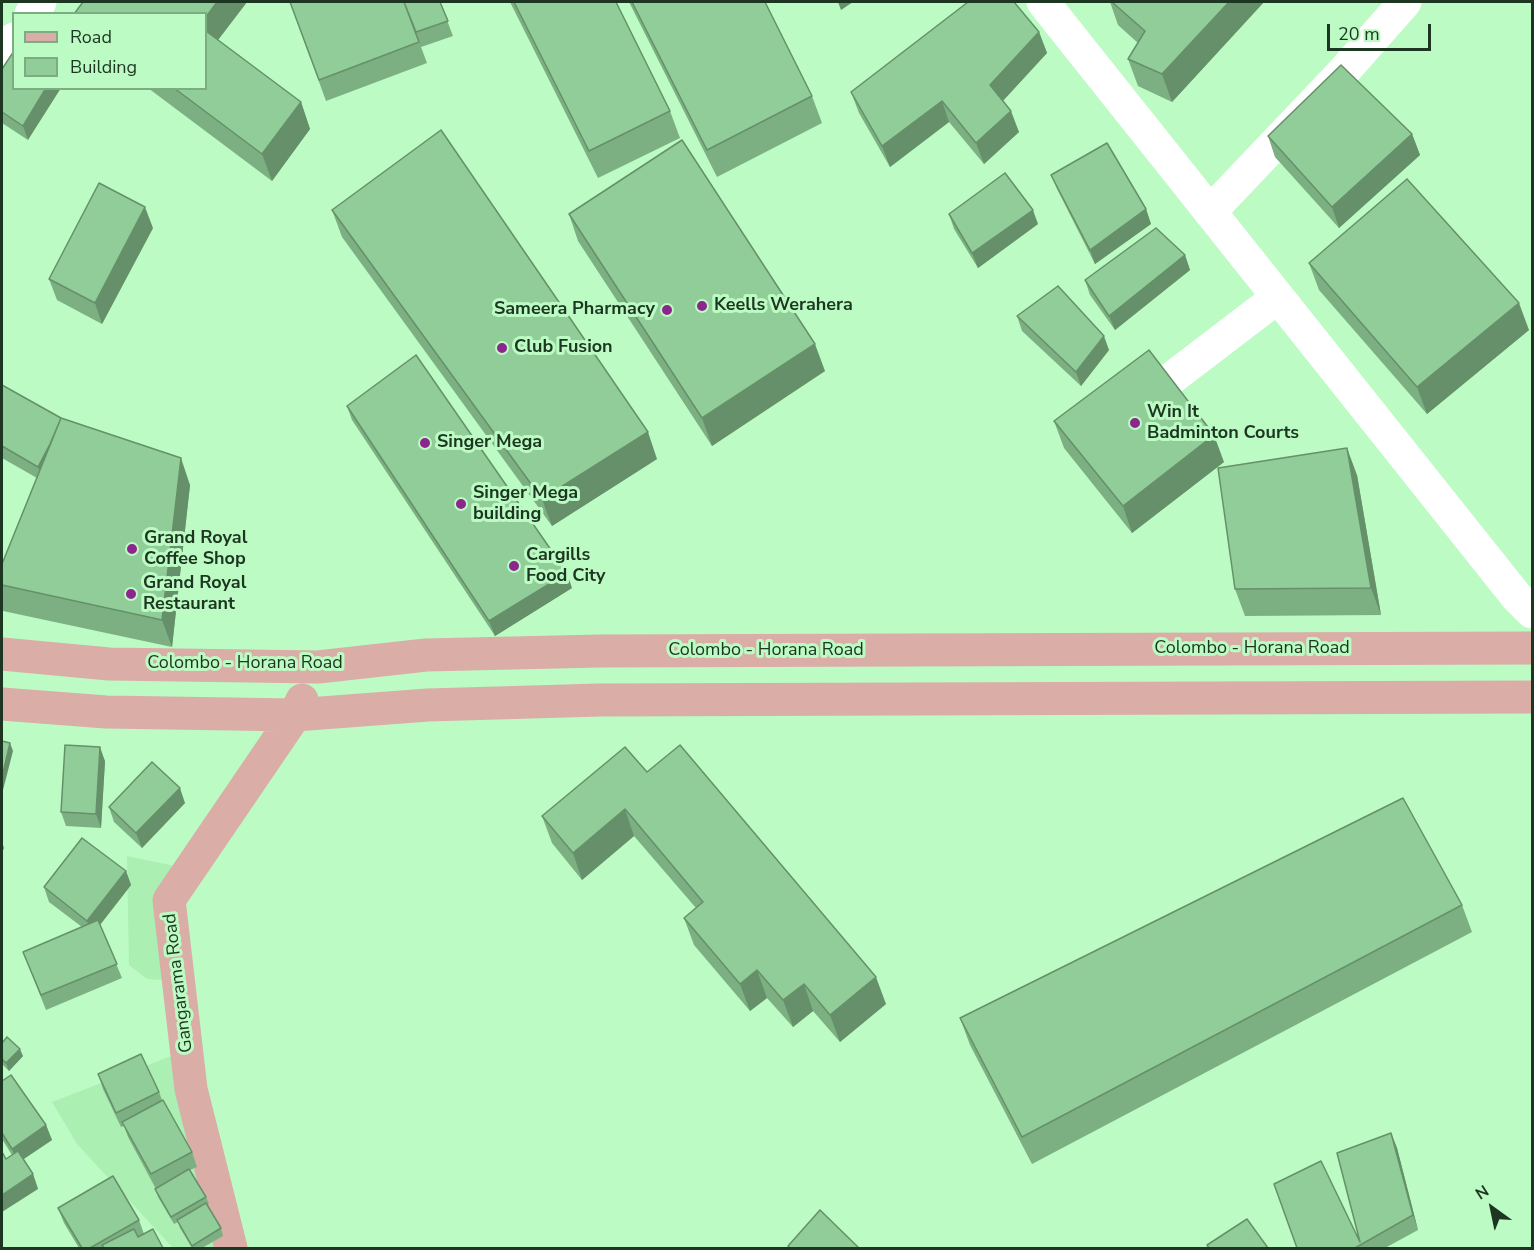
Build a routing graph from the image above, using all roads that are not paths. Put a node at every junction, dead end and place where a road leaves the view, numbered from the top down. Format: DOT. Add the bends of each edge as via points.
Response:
graph roads {
  1 [pos="1042,2"];
  2 [pos="1405,2"];
  3 [pos="12,42"];
  4 [pos="2,57"];
  5 [pos="1210,212"];
  6 [pos="1278,297"];
  7 [pos="1164,384"];
  8 [pos="1533,612"];
  9 [pos="1533,648"];
  10 [pos="801,651"];
  11 [pos="2,654"];
  12 [pos="318,667"];
  13 [pos="1533,697"];
  14 [pos="801,700"];
  15 [pos="2,704"];
  16 [pos="295,716"];
  17 [pos="231,1248"];
  1 -- 5 [label="street"];
  2 -- 5 [label="street"];
  3 -- 4 [label="street"];
  5 -- 6 [label="street"];
  6 -- 7 [label="street"];
  6 -- 8 [label="street" via="1516,597"];
  9 -- 10 [label="main road, Colombo - Horana Road"];
  10 -- 12 [label="main road, Colombo - Horana Road" via="426,656"];
  10 -- 14 [label="main road"];
  11 -- 12 [label="main road, Colombo - Horana Road" via="109,664"];
  12 -- 16 [label="main road, Gangarama Road"];
  13 -- 14 [label="main road"];
  14 -- 16 [label="main road" via="428,705"];
  15 -- 16 [label="main road" via="106,712"];
  16 -- 17 [label="main road, Gangarama Road" via="169,900 191,1089"];
}
